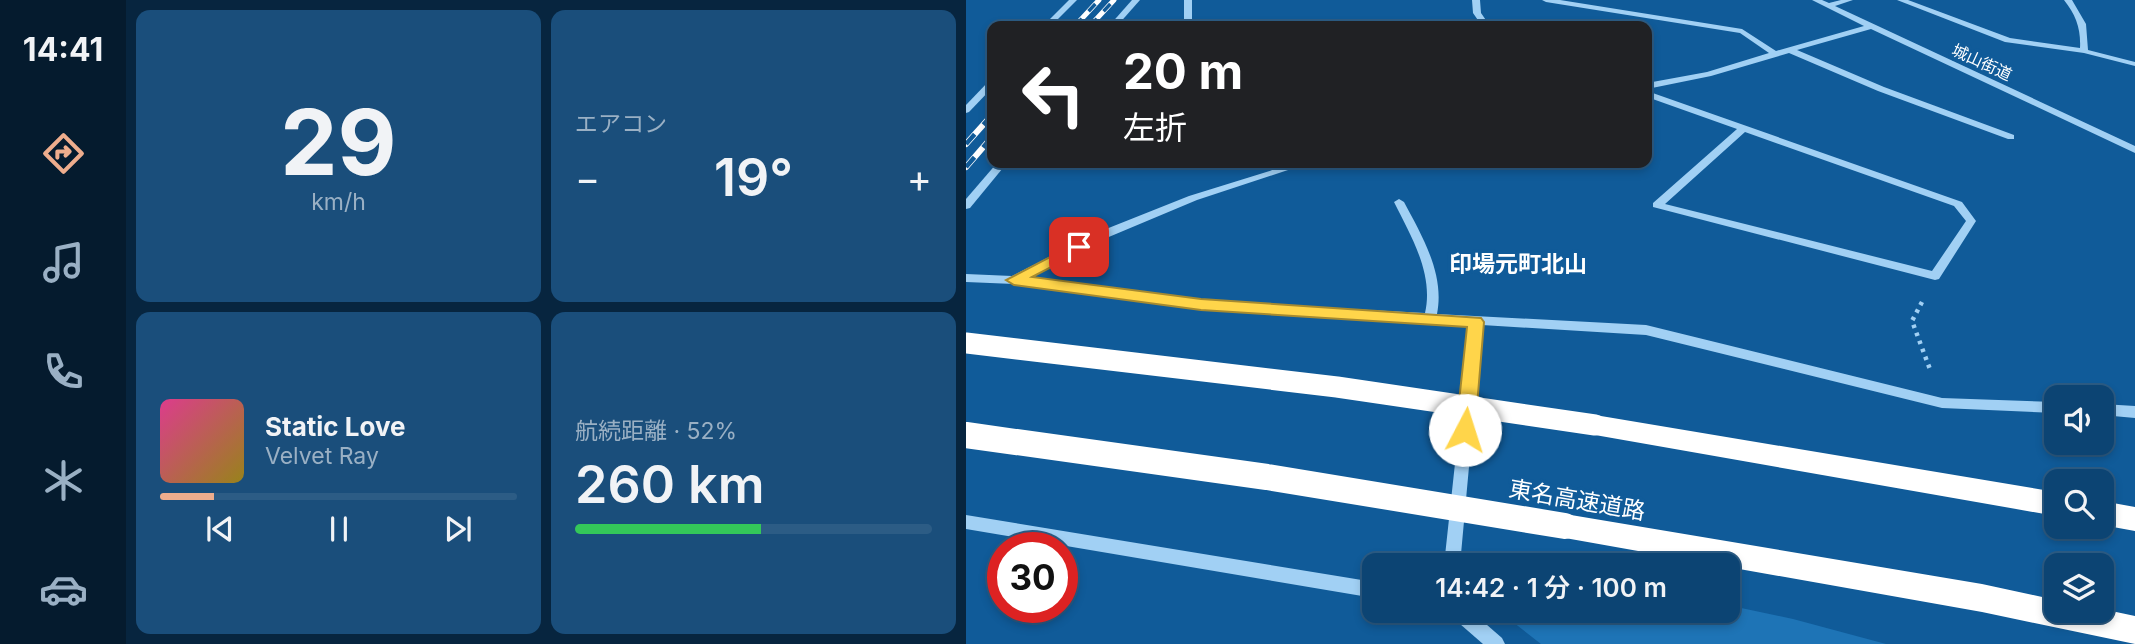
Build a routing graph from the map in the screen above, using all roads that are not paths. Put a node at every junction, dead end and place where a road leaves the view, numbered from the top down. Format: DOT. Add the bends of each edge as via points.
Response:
graph roads {
  1 [pos="1073,0"];
  2 [pos="1136,0"];
  3 [pos="1188,0"];
  4 [pos="1476,0"];
  5 [pos="1546,0"];
  6 [pos="1816,0"];
  7 [pos="1849,0"];
  8 [pos="1901,0"];
  9 [pos="2068,0"];
  10 [pos="1828,6"];
  11 [pos="1052,21"];
  12 [pos="1117,21"];
  13 [pos="1188,21"];
  14 [pos="1482,21"];
  15 [pos="1871,26"];
  16 [pos="1790,50"];
  17 [pos="2084,51"];
  18 [pos="1775,54"];
  19 [pos="2135,64"];
  20 [pos="1652,85"];
  21 [pos="987,88"];
  22 [pos="1652,96"];
  23 [pos="966,110"];
  24 [pos="1742,129"];
  25 [pos="2011,137"];
  26 [pos="2135,150"];
  27 [pos="998,168"];
  28 [pos="1273,168"];
  29 [pos="1399,202"];
  30 [pos="966,206"];
  31 [pos="966,278"];
  32 [pos="1014,280"];
  33 [pos="1430,319"];
  34 [pos="1476,322"];
  35 [pos="966,343"];
  36 [pos="2044,407"];
  37 [pos="2114,411"];
  38 [pos="2135,412"];
  39 [pos="966,435"];
  40 [pos="2044,503"];
  41 [pos="2114,515"];
  42 [pos="2135,519"];
  43 [pos="966,523"];
  44 [pos="1453,553"];
  45 [pos="1362,588"];
  46 [pos="1472,623"];
  47 [pos="2135,631"];
  48 [pos="1496,644"];
  1 -- 11 [label="street"];
  2 -- 12 [label="street"];
  3 -- 13 [label="street"];
  4 -- 14 [label="street" via="1476,13"];
  5 -- 18 [label="street" via="1741,31"];
  6 -- 10 [label="street, 城山街道"];
  7 -- 10 [label="street"];
  8 -- 17 [label="street" via="2008,40"];
  9 -- 17 [label="street" via="2086,38"];
  10 -- 15 [label="street, 城山街道"];
  15 -- 16 [label="street"];
  15 -- 26 [label="street, 城山街道"];
  16 -- 18 [label="street"];
  16 -- 25 [label="street"];
  17 -- 19 [label="street"];
  18 -- 20 [label="street"];
  21 -- 23 [label="street"];
  22 -- 24 [label="street"];
  24 -- 24 [label="street" via="1657,205 1935,276 1971,221 1958,204"];
  27 -- 30 [label="street"];
  28 -- 32 [label="street" via="1100,236"];
  29 -- 33 [label="street" via="1428,266 1434,305"];
  31 -- 32 [label="street"];
  32 -- 33 [label="street" via="1201,304"];
  33 -- 34 [label="street"];
  34 -- 36 [label="street" via="1646,330 1942,403"];
  34 -- 44 [label="street"];
  35 -- 40 [label="highway, bridge" via="1337,387 1595,425"];
  37 -- 38 [label="street"];
  39 -- 47 [label="highway, 東名高速道路, bridge" via="1267,477 1565,526 1982,598"];
  41 -- 42 [label="highway"];
  43 -- 45 [label="street"];
  46 -- 48 [label="street"];
}
